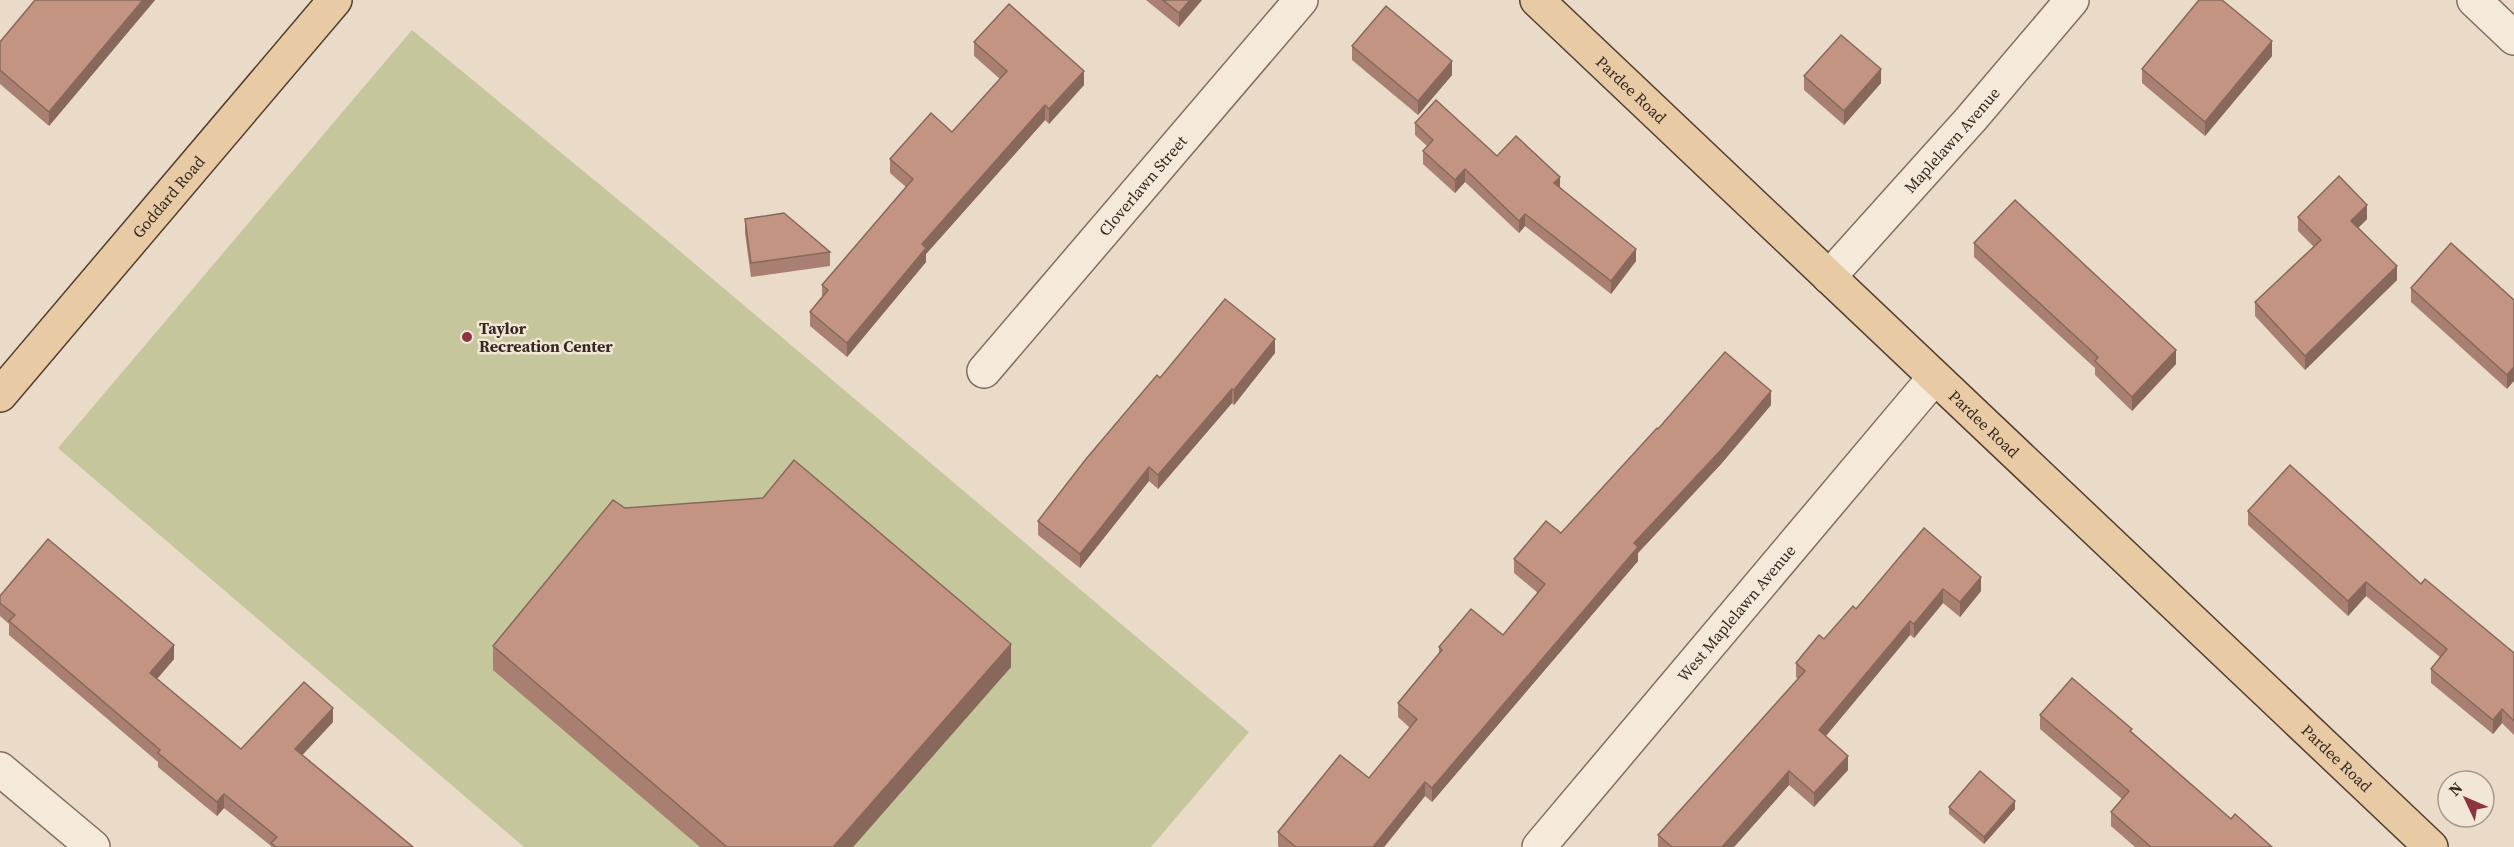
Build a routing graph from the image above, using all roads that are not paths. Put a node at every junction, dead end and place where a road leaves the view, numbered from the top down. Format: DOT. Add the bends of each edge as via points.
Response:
graph roads {
  1 [pos="335,0"];
  2 [pos="1301,0"];
  3 [pos="1537,0"];
  4 [pos="2072,0"];
  5 [pos="2474,0"];
  6 [pos="2514,38"];
  7 [pos="1830,277"];
  8 [pos="984,371"];
  9 [pos="1934,378"];
  10 [pos="0,395"];
  11 [pos="0,768"];
  12 [pos="93,847"];
  13 [pos="1539,847"];
  14 [pos="2431,847"];
  1 -- 10 [label="main road, Goddard Road"];
  2 -- 8 [label="street, Cloverlawn Street"];
  3 -- 7 [label="main road, Pardee Road"];
  4 -- 7 [label="street, Maplelawn Avenue"];
  5 -- 6 [label="street"];
  7 -- 9 [label="main road, Pardee Road"];
  9 -- 13 [label="street, West Maplelawn Avenue"];
  9 -- 14 [label="main road, Pardee Road"];
  11 -- 12 [label="street"];
}
